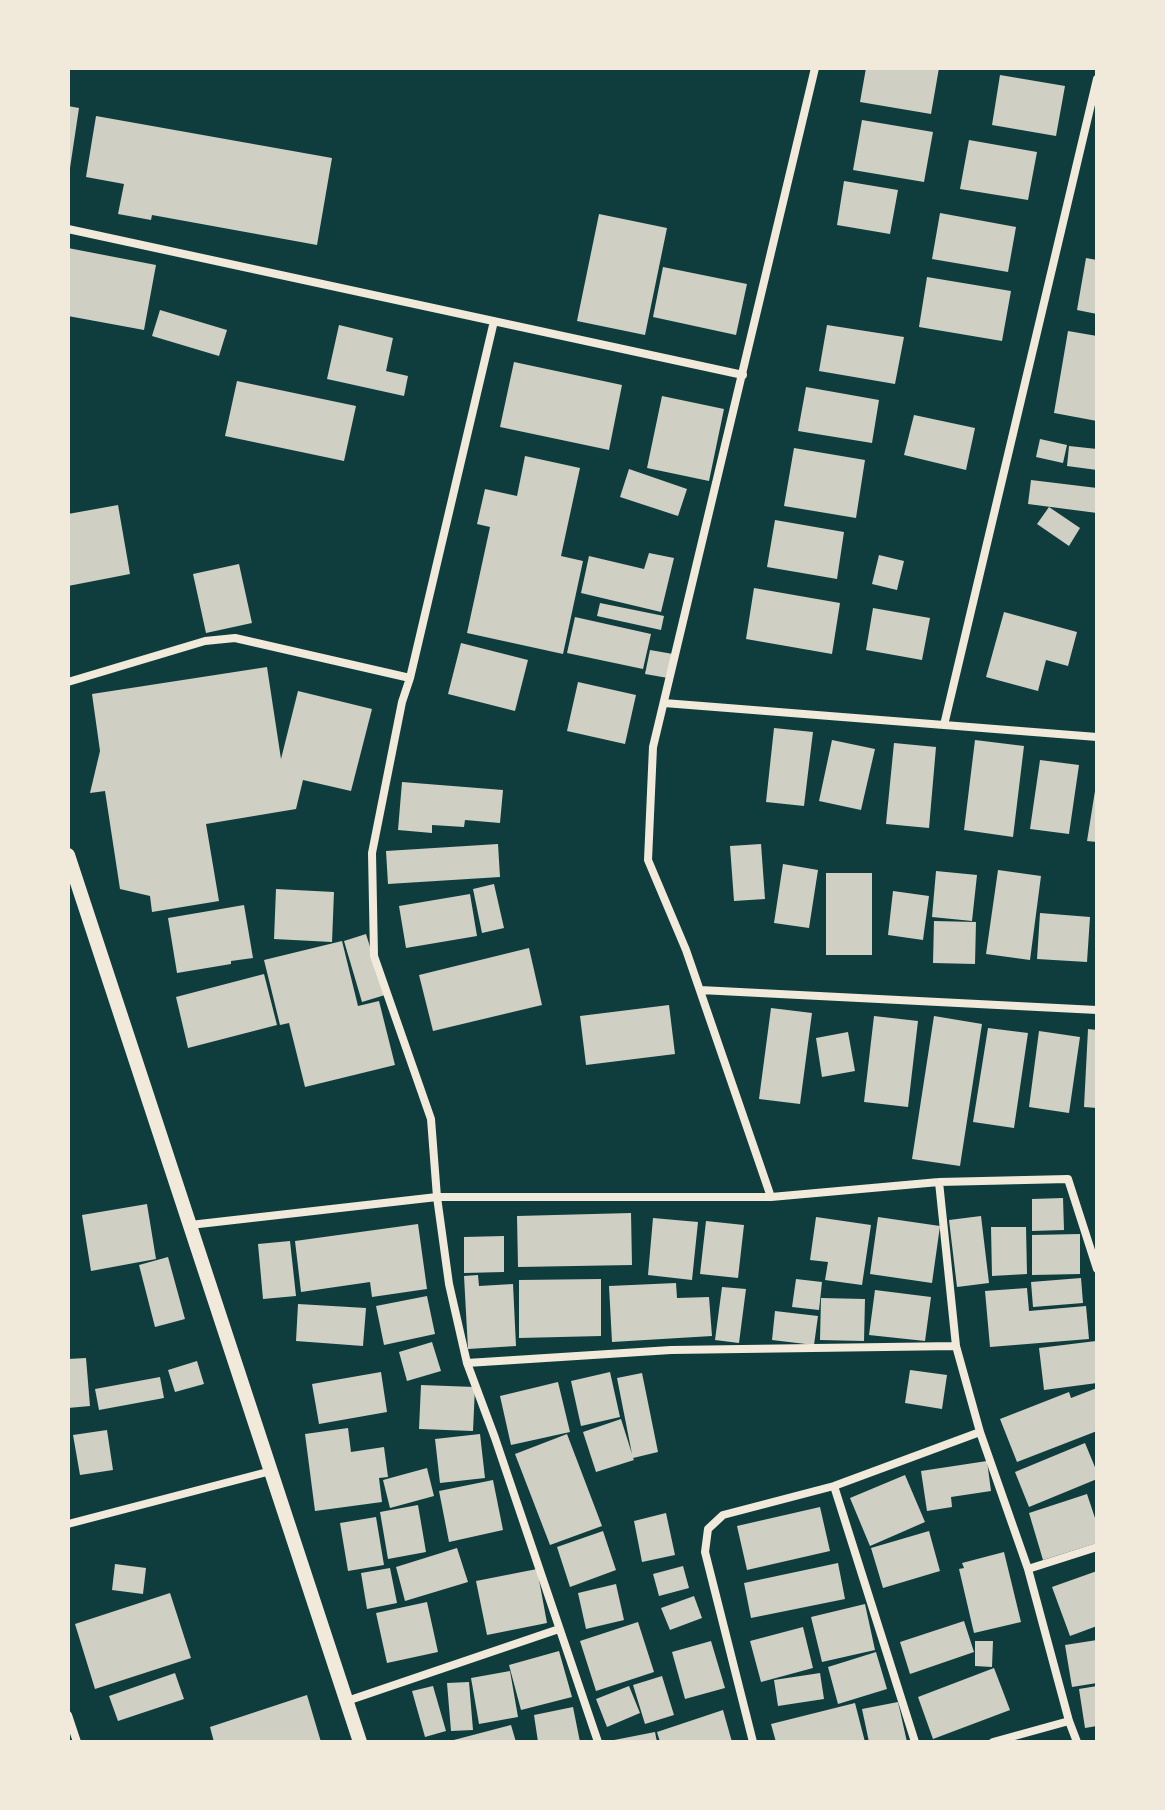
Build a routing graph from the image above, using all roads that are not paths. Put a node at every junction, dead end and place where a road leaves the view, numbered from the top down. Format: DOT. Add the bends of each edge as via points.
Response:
graph roads {
  1 [pos="815,68"];
  2 [pos="1097,79"];
  3 [pos="68,229"];
  4 [pos="494,321"];
  5 [pos="743,375"];
  6 [pos="410,678"];
  7 [pos="68,682"];
  8 [pos="664,703"];
  9 [pos="944,725"];
  10 [pos="1097,737"];
  11 [pos="68,855"];
  12 [pos="700,990"];
  13 [pos="1097,1010"];
  14 [pos="939,1182"];
  15 [pos="437,1197"];
  16 [pos="771,1197"];
  17 [pos="190,1225"];
  18 [pos="1097,1269"];
  19 [pos="956,1346"];
  20 [pos="467,1363"];
  21 [pos="980,1432"];
  22 [pos="271,1471"];
  23 [pos="834,1486"];
  24 [pos="68,1524"];
  25 [pos="1097,1547"];
  26 [pos="1028,1569"];
  27 [pos="559,1629"];
  28 [pos="347,1701"];
  29 [pos="68,1715"];
  30 [pos="1069,1721"];
  31 [pos="77,1742"];
  32 [pos="360,1742"];
  33 [pos="598,1742"];
  34 [pos="753,1742"];
  35 [pos="915,1742"];
  36 [pos="993,1742"];
  37 [pos="1077,1742"];
  1 -- 5 [label="street"];
  2 -- 9 [label="street"];
  3 -- 4 [label="street"];
  4 -- 5 [label="street"];
  4 -- 6 [label="street"];
  5 -- 8 [label="street"];
  6 -- 7 [label="street" via="235,638 205,641"];
  6 -- 15 [label="street" via="372,853 374,956 431,1119"];
  8 -- 9 [label="street"];
  8 -- 12 [label="street" via="653,747 648,860"];
  9 -- 10 [label="street"];
  11 -- 17 [label="street"];
  12 -- 13 [label="street"];
  12 -- 16 [label="street"];
  14 -- 16 [label="street"];
  14 -- 18 [label="street" via="1068,1179"];
  14 -- 19 [label="street"];
  15 -- 16 [label="street"];
  15 -- 17 [label="street"];
  15 -- 20 [label="street"];
  17 -- 22 [label="street"];
  19 -- 20 [label="street" via="671,1350"];
  19 -- 21 [label="street"];
  20 -- 27 [label="street"];
  21 -- 23 [label="street"];
  21 -- 26 [label="street"];
  22 -- 24 [label="street"];
  22 -- 28 [label="street"];
  23 -- 34 [label="street" via="723,1515 708,1529 705,1552"];
  23 -- 35 [label="street"];
  25 -- 26 [label="street"];
  26 -- 30 [label="street"];
  27 -- 28 [label="street"];
  27 -- 33 [label="street"];
  28 -- 32 [label="street"];
  29 -- 31 [label="street"];
  30 -- 36 [label="street"];
  30 -- 37 [label="street"];
}
